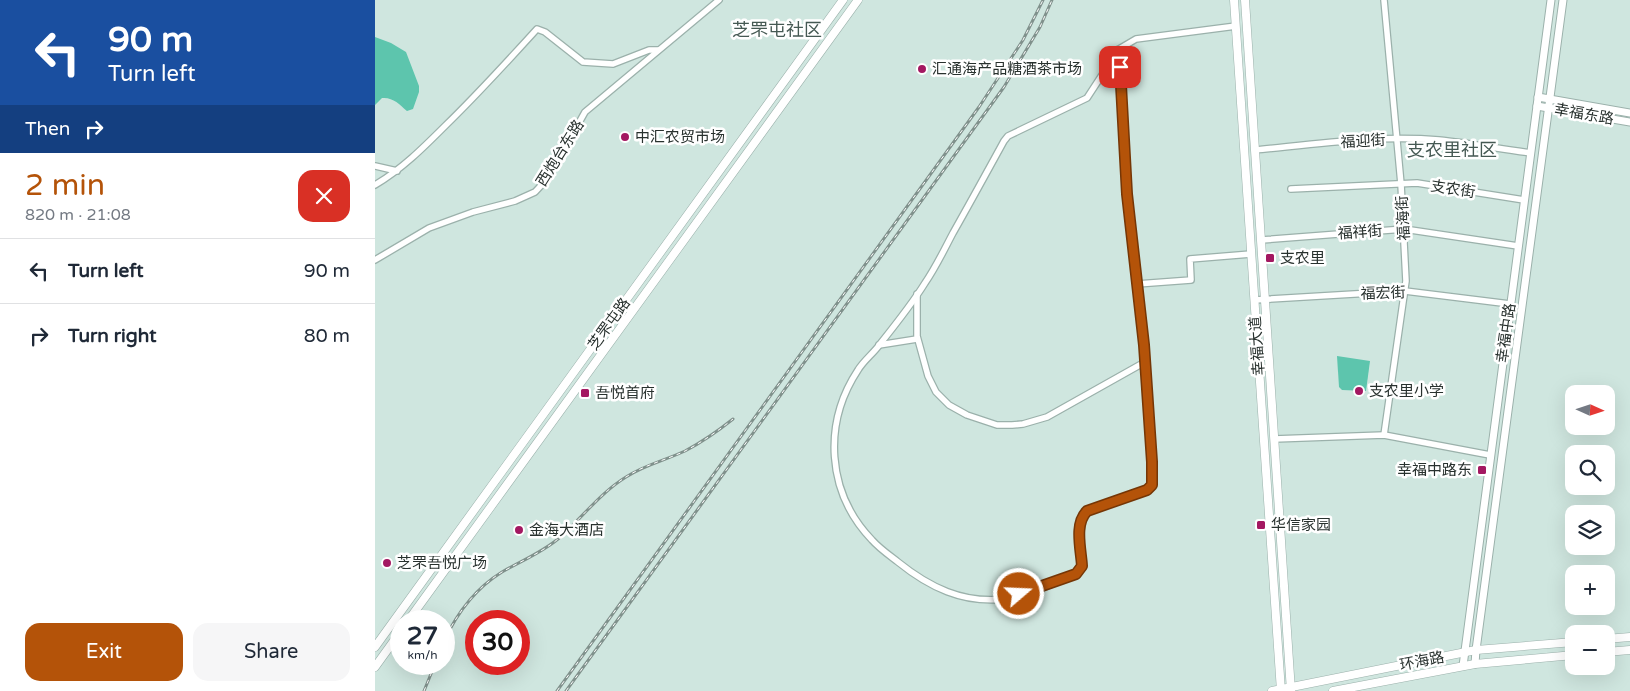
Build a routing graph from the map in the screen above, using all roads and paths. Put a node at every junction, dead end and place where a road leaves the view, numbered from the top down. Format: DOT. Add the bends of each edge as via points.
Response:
graph roads {
  1 [pos="719,0"];
  2 [pos="843,0"];
  3 [pos="858,0"];
  4 [pos="1234,0"];
  5 [pos="1245,0"];
  6 [pos="1384,0"];
  7 [pos="1551,0"];
  8 [pos="1563,0"];
  9 [pos="1236,26"];
  10 [pos="1119,49"];
  11 [pos="658,50"];
  12 [pos="1538,97"];
  13 [pos="1549,99"];
  14 [pos="1537,106"];
  15 [pos="1548,108"];
  16 [pos="1630,113"];
  17 [pos="1630,122"];
  18 [pos="1397,139"];
  19 [pos="1255,150"];
  20 [pos="1531,153"];
  21 [pos="375,166"];
  22 [pos="397,171"];
  23 [pos="1401,184"];
  24 [pos="375,185"];
  25 [pos="1291,189"];
  26 [pos="1524,200"];
  27 [pos="1404,229"];
  28 [pos="1261,240"];
  29 [pos="1518,246"];
  30 [pos="1251,254"];
  31 [pos="375,260"];
  32 [pos="1137,284"];
  33 [pos="1405,291"];
  34 [pos="917,294"];
  35 [pos="1265,299"];
  36 [pos="1254,300"];
  37 [pos="1510,304"];
  38 [pos="917,339"];
  39 [pos="879,345"];
  40 [pos="1145,362"];
  41 [pos="1384,436"];
  42 [pos="1274,439"];
  43 [pos="1490,455"];
  44 [pos="416,610"];
  45 [pos="1630,637"];
  46 [pos="1615,638"];
  47 [pos="1565,643"];
  48 [pos="390,646"];
  49 [pos="375,647"];
  50 [pos="1476,650"];
  51 [pos="1630,650"];
  52 [pos="1615,651"];
  53 [pos="1464,652"];
  54 [pos="1565,656"];
  55 [pos="1475,664"];
  56 [pos="1463,666"];
  57 [pos="375,667"];
  58 [pos="1290,689"];
  59 [pos="1278,690"];
  60 [pos="1333,691"];
  1 -- 11 [label="street, 西炮台东路"];
  2 -- 49 [label="main road, 芝罘屯路"];
  3 -- 44 [label="main road, 芝罘屯路"];
  4 -- 9 [label="main road, 幸福大道"];
  5 -- 19 [label="main road, 幸福大道"];
  6 -- 18 [label="street, 福海街"];
  7 -- 12 [label="street, 幸福中路"];
  8 -- 13 [label="street, 幸福中路"];
  9 -- 10 [label="street" via="1136,39"];
  9 -- 30 [label="main road, 幸福大道"];
  10 -- 32 [label="street" via="1127,194"];
  10 -- 34 [label="street" via="1087,98 1015,132 1004,141"];
  11 -- 22 [label="street" via="649,50 613,64 583,62 537,29 479,92"];
  11 -- 31 [label="street, 西炮台东路" via="585,112 548,178 535,192 429,228"];
  12 -- 13 [label="street, 幸福东路"];
  12 -- 14 [label="street, 幸福中路"];
  13 -- 15 [label="street, 幸福中路"];
  13 -- 16 [label="street, 幸福东路"];
  14 -- 15 [label="street, 幸福东路"];
  14 -- 20 [label="street, 幸福中路"];
  15 -- 17 [label="street, 幸福东路"];
  15 -- 50 [label="street, 幸福中路"];
  18 -- 19 [label="street, 福迎街"];
  18 -- 20 [label="street, 福迎街" via="1439,140"];
  18 -- 23 [label="street, 福海街"];
  19 -- 28 [label="main road, 幸福大道"];
  20 -- 26 [label="street, 幸福中路"];
  21 -- 22 [label="street"];
  22 -- 24 [label="street"];
  23 -- 25 [label="street, 支农街"];
  23 -- 26 [label="street, 支农街" via="1429,184"];
  23 -- 27 [label="street, 福海街"];
  26 -- 29 [label="street, 幸福中路"];
  27 -- 28 [label="street, 福祥街"];
  27 -- 29 [label="street, 福祥街"];
  27 -- 33 [label="street, 福海街"];
  28 -- 35 [label="main road, 幸福大道"];
  29 -- 37 [label="street, 幸福中路"];
  30 -- 32 [label="street" via="1190,259 1191,280"];
  30 -- 36 [label="main road, 幸福大道"];
  32 -- 40 [label="street"];
  33 -- 35 [label="street, 福宏街"];
  33 -- 37 [label="street, 福宏街"];
  33 -- 41 [label="street, 福海街"];
  34 -- 38 [label="street"];
  34 -- 39 [label="street"];
  35 -- 36 [label="street, 福宏街"];
  35 -- 42 [label="main road, 幸福大道"];
  36 -- 59 [label="main road, 幸福大道"];
  37 -- 43 [label="street, 幸福中路"];
  38 -- 39 [label="street"];
  38 -- 40 [label="street" via="936,392 967,415 997,425 1023,424 1047,418"];
  39 -- 40 [label="street" via="859,368 838,414 834,453 842,492 871,540 911,572 941,590 960,597 986,600 1006,599 1076,574 1082,566 1080,530 1087,511 1147,490 1152,485"];
  41 -- 42 [label="street"];
  41 -- 43 [label="street"];
  42 -- 58 [label="main road, 幸福大道"];
  43 -- 53 [label="street, 幸福中路"];
  45 -- 46 [label="main road"];
  47 -- 50 [label="main road, 环海路"];
  48 -- 57 [label="main road"];
  50 -- 53 [label="main road, 环海路"];
  50 -- 55 [label="street, 幸福中路"];
  51 -- 52 [label="main road"];
  53 -- 56 [label="street, 幸福中路"];
  53 -- 58 [label="main road, 环海路"];
  54 -- 55 [label="main road, 环海路"];
  55 -- 56 [label="main road, 环海路"];
  56 -- 60 [label="main road, 环海路"];
  58 -- 59 [label="main road, 环海路"];
}
